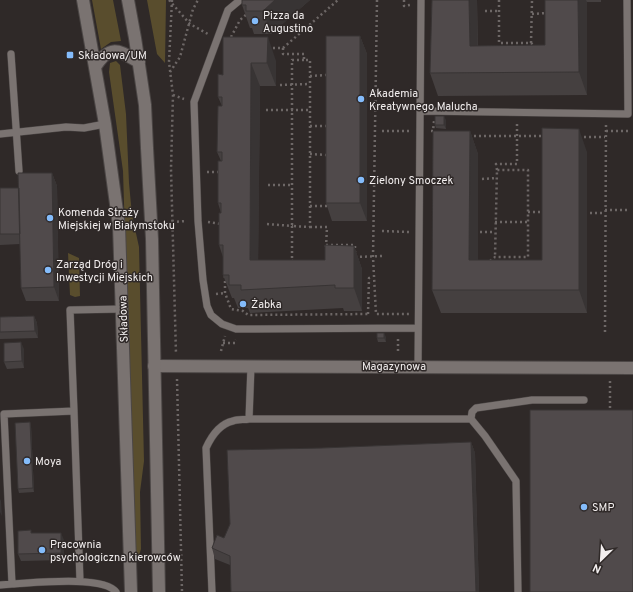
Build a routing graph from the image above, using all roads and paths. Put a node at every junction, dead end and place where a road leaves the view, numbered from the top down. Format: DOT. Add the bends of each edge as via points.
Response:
graph roads {
  1 [pos="83,0"];
  2 [pos="128,0"];
  3 [pos="198,0"];
  4 [pos="240,0"];
  5 [pos="338,0"];
  6 [pos="377,0"];
  7 [pos="404,0"];
  8 [pos="421,0"];
  9 [pos="499,0"];
  10 [pos="532,0"];
  11 [pos="627,0"];
  12 [pos="171,1"];
  13 [pos="404,6"];
  14 [pos="250,11"];
  15 [pos="484,11"];
  16 [pos="499,11"];
  17 [pos="549,13"];
  18 [pos="532,14"];
  19 [pos="190,24"];
  20 [pos="218,39"];
  21 [pos="499,42"];
  22 [pos="504,43"];
  23 [pos="531,43"];
  24 [pos="262,47"];
  25 [pos="283,48"];
  26 [pos="494,48"];
  27 [pos="504,49"];
  28 [pos="540,51"];
  29 [pos="11,54"];
  30 [pos="304,60"];
  31 [pos="139,62"];
  32 [pos="95,67"];
  33 [pos="170,72"];
  34 [pos="331,75"];
  35 [pos="310,76"];
  36 [pos="310,84"];
  37 [pos="280,85"];
  38 [pos="292,85"];
  39 [pos="266,110"];
  40 [pos="292,110"];
  41 [pos="310,110"];
  42 [pos="420,111"];
  43 [pos="517,112"];
  44 [pos="606,114"];
  45 [pos="105,124"];
  46 [pos="310,126"];
  47 [pos="330,126"];
  48 [pos="606,131"];
  49 [pos="628,131"];
  50 [pos="433,132"];
  51 [pos="16,133"];
  52 [pos="0,134"];
  53 [pos="433,136"];
  54 [pos="464,136"];
  55 [pos="517,136"];
  56 [pos="546,136"];
  57 [pos="576,136"];
  58 [pos="606,137"];
  59 [pos="310,154"];
  60 [pos="331,155"];
  61 [pos="496,170"];
  62 [pos="19,171"];
  63 [pos="197,172"];
  64 [pos="225,172"];
  65 [pos="496,178"];
  66 [pos="482,179"];
  67 [pos="268,185"];
  68 [pos="292,185"];
  69 [pos="310,206"];
  70 [pos="332,206"];
  71 [pos="628,210"];
  72 [pos="605,211"];
  73 [pos="528,212"];
  74 [pos="546,212"];
  75 [pos="590,213"];
  76 [pos="496,222"];
  77 [pos="528,222"];
  78 [pos="267,224"];
  79 [pos="292,226"];
  80 [pos="310,226"];
  81 [pos="382,231"];
  82 [pos="419,232"];
  83 [pos="480,232"];
  84 [pos="495,232"];
  85 [pos="326,245"];
  86 [pos="326,251"];
  87 [pos="382,256"];
  88 [pos="372,257"];
  89 [pos="495,257"];
  90 [pos="500,257"];
  91 [pos="528,257"];
  92 [pos="292,261"];
  93 [pos="299,261"];
  94 [pos="489,262"];
  95 [pos="534,262"];
  96 [pos="500,263"];
  97 [pos="286,264"];
  98 [pos="224,270"];
  99 [pos="373,278"];
  100 [pos="122,309"];
  101 [pos="418,314"];
  102 [pos="418,328"];
  103 [pos="605,332"];
  104 [pos="225,338"];
  105 [pos="221,350"];
  106 [pos="154,366"];
  107 [pos="176,366"];
  108 [pos="251,366"];
  109 [pos="418,366"];
  110 [pos="633,368"];
  111 [pos="610,384"];
  112 [pos="584,400"];
  113 [pos="74,411"];
  114 [pos="2,415"];
  115 [pos="610,418"];
  116 [pos="249,419"];
  117 [pos="471,419"];
  118 [pos="80,581"];
  119 [pos="12,584"];
  120 [pos="0,585"];
  121 [pos="116,592"];
  122 [pos="131,592"];
  123 [pos="159,592"];
  124 [pos="182,592"];
  125 [pos="212,592"];
  126 [pos="518,592"];
  1 -- 32 [label="main road, Składowa"];
  2 -- 31 [label="main road"];
  3 -- 19 [label="path"];
  4 -- 20 [label="lane" via="228,10"];
  5 -- 25 [label="path"];
  6 -- 88 [label="path"];
  7 -- 13 [label="path"];
  8 -- 42 [label="lane"];
  9 -- 16 [label="path"];
  10 -- 18 [label="path"];
  11 -- 44 [label="lane" via="628,114"];
  12 -- 19 [label="path"];
  12 -- 33 [label="path"];
  14 -- 20 [label="path" via="240,20 226,47"];
  15 -- 16 [label="path"];
  16 -- 21 [label="path"];
  17 -- 18 [label="path"];
  18 -- 23 [label="path"];
  19 -- 20 [label="path"];
  19 -- 33 [label="path" via="180,57"];
  20 -- 63 [label="lane" via="194,102"];
  21 -- 22 [label="path"];
  21 -- 26 [label="path"];
  22 -- 23 [label="path"];
  22 -- 27 [label="path"];
  23 -- 28 [label="path"];
  24 -- 25 [label="path"];
  25 -- 30 [label="path" via="283,54 304,54"];
  29 -- 51 [label="lane"];
  30 -- 35 [label="path" via="310,60"];
  30 -- 38 [label="path" via="292,60"];
  31 -- 32 [label="main road" via="124,53 112,51 102,56"];
  31 -- 106 [label="main road" via="148,148"];
  32 -- 45 [label="main road, Składowa"];
  33 -- 107 [label="path" via="173,95 171,170"];
  34 -- 35 [label="path"];
  35 -- 36 [label="path"];
  36 -- 38 [label="path"];
  36 -- 41 [label="path"];
  37 -- 38 [label="path"];
  38 -- 40 [label="path"];
  39 -- 40 [label="path"];
  40 -- 41 [label="path"];
  40 -- 68 [label="path"];
  41 -- 46 [label="path"];
  42 -- 43 [label="lane"];
  42 -- 82 [label="lane"];
  43 -- 44 [label="lane"];
  43 -- 55 [label="path"];
  44 -- 48 [label="path"];
  45 -- 51 [label="lane"];
  45 -- 100 [label="main road, Składowa" via="119,226"];
  46 -- 47 [label="path"];
  46 -- 59 [label="path"];
  48 -- 49 [label="path"];
  48 -- 58 [label="path"];
  50 -- 53 [label="path"];
  51 -- 52 [label="lane"];
  51 -- 62 [label="lane"];
  54 -- 55 [label="path"];
  55 -- 56 [label="path"];
  55 -- 61 [label="path" via="517,164 496,164"];
  57 -- 58 [label="path"];
  58 -- 72 [label="path"];
  59 -- 60 [label="path"];
  59 -- 69 [label="path"];
  61 -- 65 [label="path"];
  61 -- 73 [label="path" via="528,170"];
  63 -- 64 [label="path"];
  63 -- 102 [label="lane" via="198,221 207,306 211,315 222,324 236,329"];
  65 -- 66 [label="path"];
  65 -- 76 [label="path"];
  67 -- 68 [label="path"];
  68 -- 79 [label="path"];
  69 -- 70 [label="path"];
  69 -- 80 [label="path"];
  71 -- 72 [label="path"];
  72 -- 75 [label="path"];
  72 -- 103 [label="path"];
  73 -- 74 [label="path"];
  73 -- 77 [label="path"];
  76 -- 77 [label="path"];
  76 -- 84 [label="path"];
  77 -- 91 [label="path"];
  78 -- 79 [label="path"];
  79 -- 80 [label="path"];
  79 -- 92 [label="path"];
  80 -- 85 [label="path" via="327,227"];
  81 -- 82 [label="path"];
  82 -- 101 [label="lane"];
  83 -- 84 [label="path"];
  84 -- 89 [label="path"];
  85 -- 86 [label="path"];
  85 -- 88 [label="path" via="355,245 355,257"];
  87 -- 88 [label="path"];
  88 -- 99 [label="path"];
  89 -- 90 [label="path"];
  89 -- 94 [label="path"];
  90 -- 91 [label="path"];
  90 -- 96 [label="path"];
  91 -- 95 [label="path"];
  92 -- 93 [label="path"];
  92 -- 97 [label="path"];
  98 -- 99 [label="path" via="225,293 231,309 244,311 248,315 368,314 369,278"];
  99 -- 101 [label="path" via="376,314"];
  100 -- 113 [label="lane" via="70,310"];
  100 -- 122 [label="main road, Składowa"];
  101 -- 102 [label="lane"];
  102 -- 109 [label="lane"];
  104 -- 105 [label="path"];
  106 -- 107 [label="main road, Magazynowa"];
  106 -- 123 [label="main road"];
  107 -- 108 [label="main road, Magazynowa"];
  107 -- 124 [label="path"];
  108 -- 109 [label="main road, Magazynowa"];
  108 -- 116 [label="lane"];
  109 -- 110 [label="main road, Magazynowa"];
  111 -- 115 [label="path"];
  112 -- 117 [label="lane" via="532,400 476,408"];
  113 -- 114 [label="lane"];
  113 -- 118 [label="lane"];
  114 -- 119 [label="lane"];
  116 -- 117 [label="lane"];
  116 -- 125 [label="lane" via="232,421 221,427 212,436 206,448"];
  117 -- 126 [label="lane" via="516,481"];
  118 -- 119 [label="lane"];
  118 -- 121 [label="lane" via="103,584"];
  119 -- 120 [label="lane"];
}
